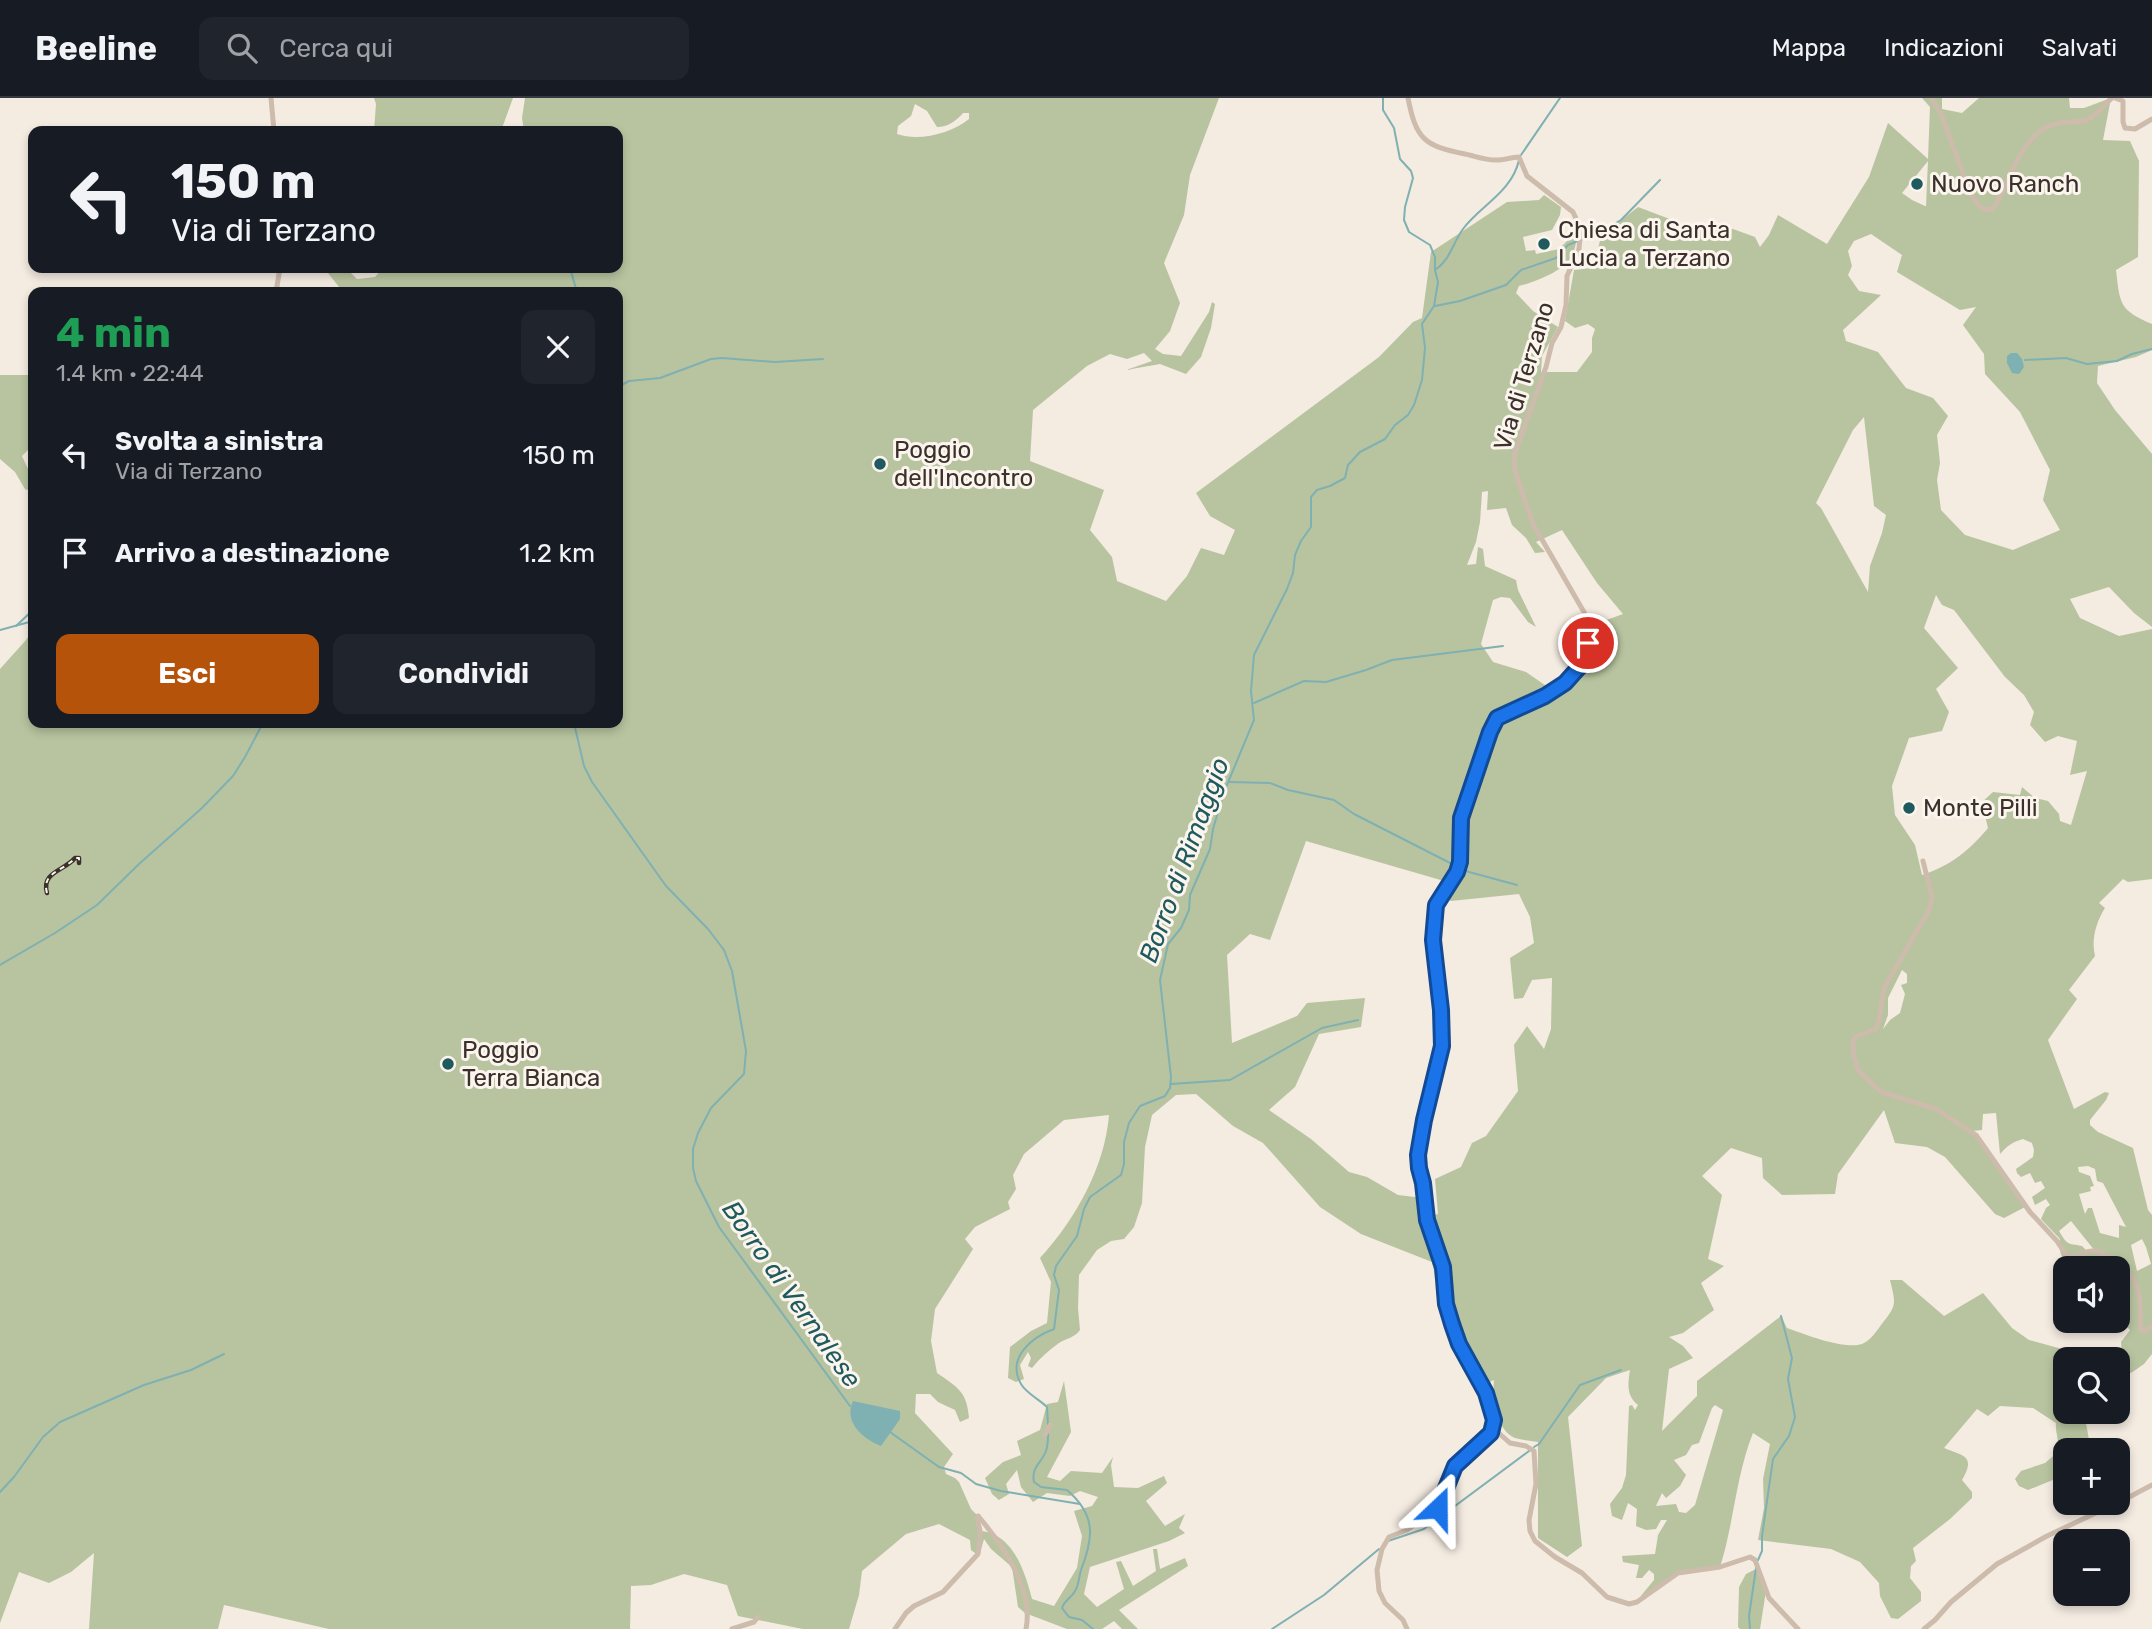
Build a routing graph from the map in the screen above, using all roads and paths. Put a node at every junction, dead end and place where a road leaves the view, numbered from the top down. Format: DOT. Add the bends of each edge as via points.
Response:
graph roads {
  1 [pos="271,98"];
  2 [pos="1408,98"];
  3 [pos="1931,98"];
  4 [pos="2114,98"];
  5 [pos="2152,119"];
  6 [pos="274,126"];
  7 [pos="1923,861"];
  8 [pos="2152,1326"];
  9 [pos="1050,1425"];
  10 [pos="1493,1428"];
  11 [pos="1045,1435"];
  12 [pos="2152,1485"];
  13 [pos="2130,1496"];
  14 [pos="2092,1515"];
  15 [pos="758,1617"];
  16 [pos="732,1629"];
  17 [pos="895,1629"];
  18 [pos="1026,1629"];
  19 [pos="1407,1629"];
  20 [pos="1798,1629"];
  21 [pos="1924,1629"];
  1 -- 6 [label="street"];
  2 -- 10 [label="street, Via di Terzano" via="1416,127 1434,146 1499,161 1519,157 1527,176 1573,212 1580,237 1567,276 1561,327 1514,456 1533,524 1588,619 1588,643 1582,664 1565,683 1497,718 1461,818 1457,872 1436,905 1433,928 1442,1046 1424,1120 1419,1168 1427,1220 1443,1267 1446,1304 1459,1344 1486,1393"];
  3 -- 4 [label="street" via="1971,195 1986,210 1992,209 2025,147 2041,130 2059,122 2084,121"];
  4 -- 5 [label="street" via="2123,101 2125,128 2135,129"];
  7 -- 8 [label="street" via="1932,897 1929,910 1884,988 1875,1029 1853,1041 1858,1070 1881,1092 1936,1109 1976,1135 2067,1256 2096,1251 2114,1260 2135,1281 2141,1330"];
  9 -- 11 [label="street"];
  10 -- 19 [label="street" via="1455,1466 1438,1508 1407,1531 1389,1537 1382,1549 1379,1591"];
  10 -- 20 [label="street" via="1510,1443 1534,1451 1536,1484 1529,1520 1535,1541 1608,1597 1637,1602 1678,1573 1750,1557 1769,1598"];
  12 -- 13 [label="street"];
  14 -- 21 [label="street" via="1997,1564"];
  15 -- 16 [label="street"];
  17 -- 18 [label="street" via="914,1606 943,1592 978,1553 978,1516 1016,1570 1024,1590"];
}
